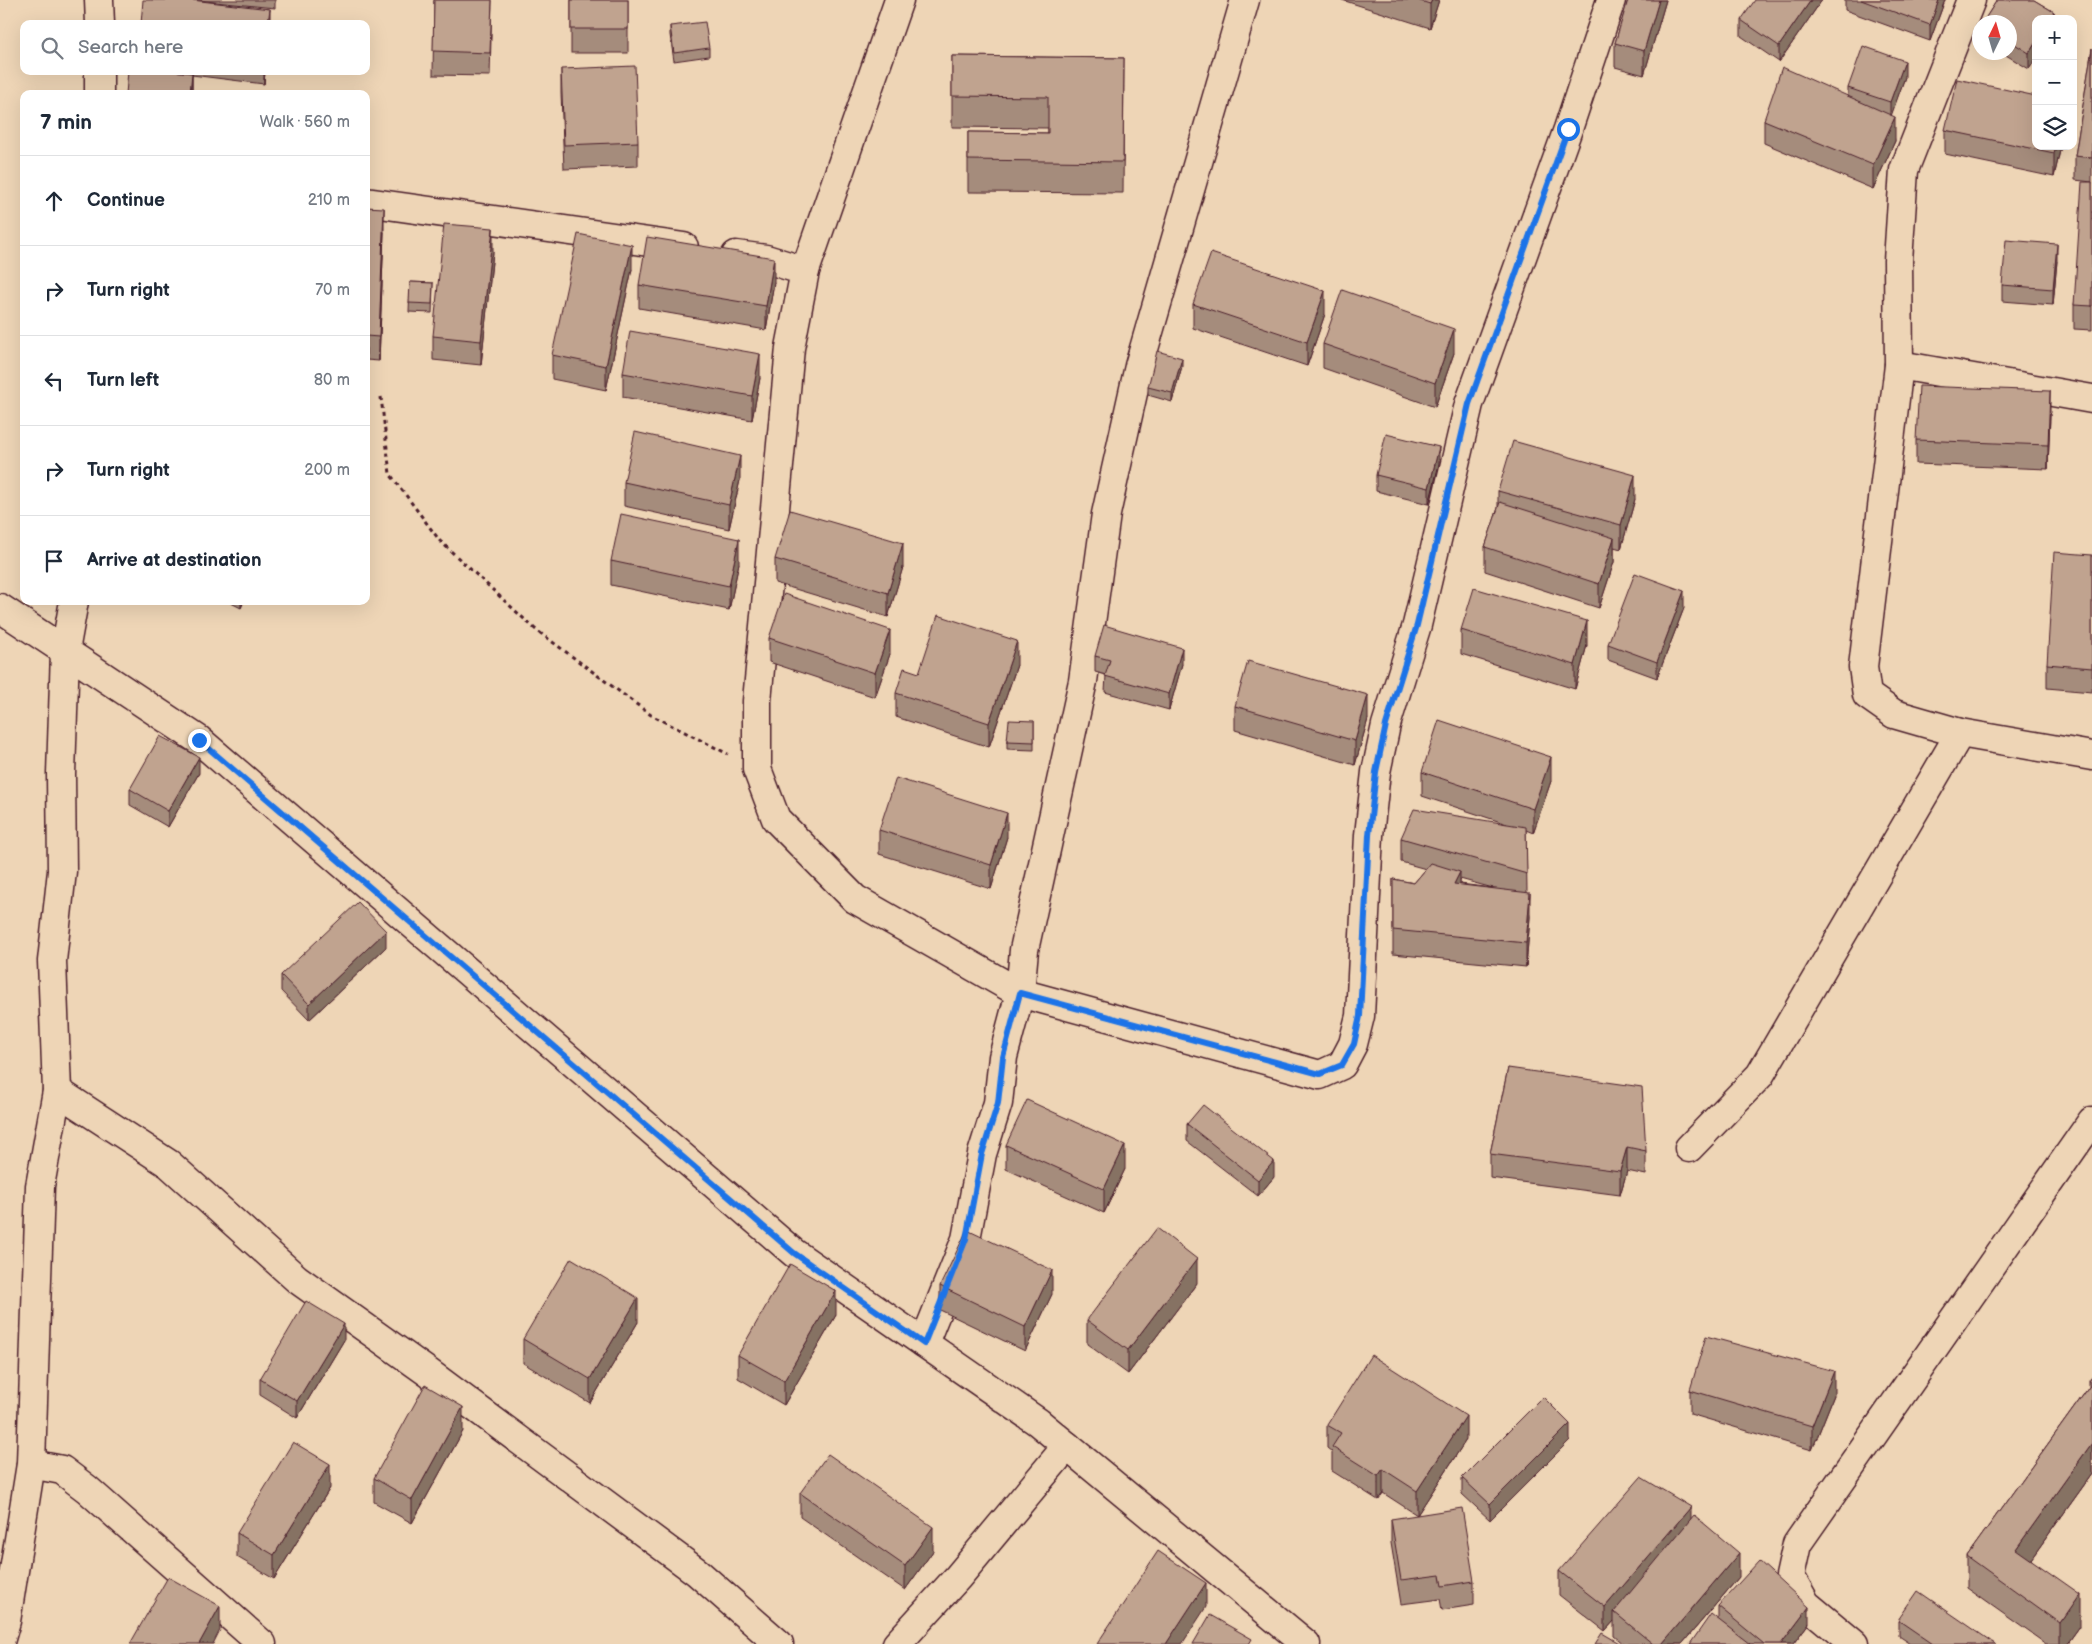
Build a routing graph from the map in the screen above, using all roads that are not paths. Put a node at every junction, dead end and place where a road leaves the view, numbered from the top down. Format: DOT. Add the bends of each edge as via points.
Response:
graph roads {
  1 [pos="100,0"];
  2 [pos="899,0"];
  3 [pos="1245,0"];
  4 [pos="1611,0"];
  5 [pos="1970,0"];
  6 [pos="100,20"];
  7 [pos="99,75"];
  8 [pos="99,90"];
  9 [pos="370,203"];
  10 [pos="805,271"];
  11 [pos="1899,365"];
  12 [pos="2092,398"];
  13 [pos="73,605"];
  14 [pos="0,608"];
  15 [pos="65,651"];
  16 [pos="1960,733"];
  17 [pos="2092,756"];
  18 [pos="1020,993"];
  19 [pos="56,1091"];
  20 [pos="2092,1121"];
  21 [pos="1689,1148"];
  22 [pos="924,1344"];
  23 [pos="1067,1446"];
  24 [pos="31,1464"];
  25 [pos="0,1642"];
  26 [pos="262,1644"];
  27 [pos="779,1644"];
  28 [pos="897,1644"];
  29 [pos="1306,1644"];
  30 [pos="1854,1644"];
  1 -- 6 [label="street"];
  2 -- 10 [label="street"];
  3 -- 18 [label="street" via="1139,366 1106,514 1083,681 1024,950"];
  4 -- 18 [label="street" via="1469,404 1417,625 1386,725 1376,772 1369,835 1360,1016 1354,1044 1342,1065 1320,1074 1287,1068"];
  5 -- 11 [label="street" via="1904,170 1898,261"];
  7 -- 8 [label="street"];
  9 -- 10 [label="street" via="766,259"];
  10 -- 18 [label="street" via="790,348 757,701 757,769 776,819 855,898"];
  11 -- 12 [label="street"];
  11 -- 16 [label="street" via="1863,667 1867,695 1894,714"];
  13 -- 15 [label="street"];
  14 -- 15 [label="street"];
  15 -- 19 [label="street" via="62,871 52,961"];
  15 -- 22 [label="street" via="199,740 794,1253"];
  16 -- 17 [label="street"];
  16 -- 21 [label="street" via="1760,1075"];
  18 -- 22 [label="street" via="1003,1057 998,1103 982,1154 966,1239"];
  19 -- 24 [label="street" via="40,1186"];
  19 -- 27 [label="street" via="169,1164 297,1278 697,1572"];
  20 -- 30 [label="street" via="1797,1544 1790,1576 1806,1604"];
  22 -- 23 [label="street" via="1038,1422"];
  23 -- 28 [label="street" via="958,1577"];
  23 -- 29 [label="street"];
  24 -- 25 [label="street"];
  24 -- 26 [label="street" via="62,1470 87,1489"];
}
